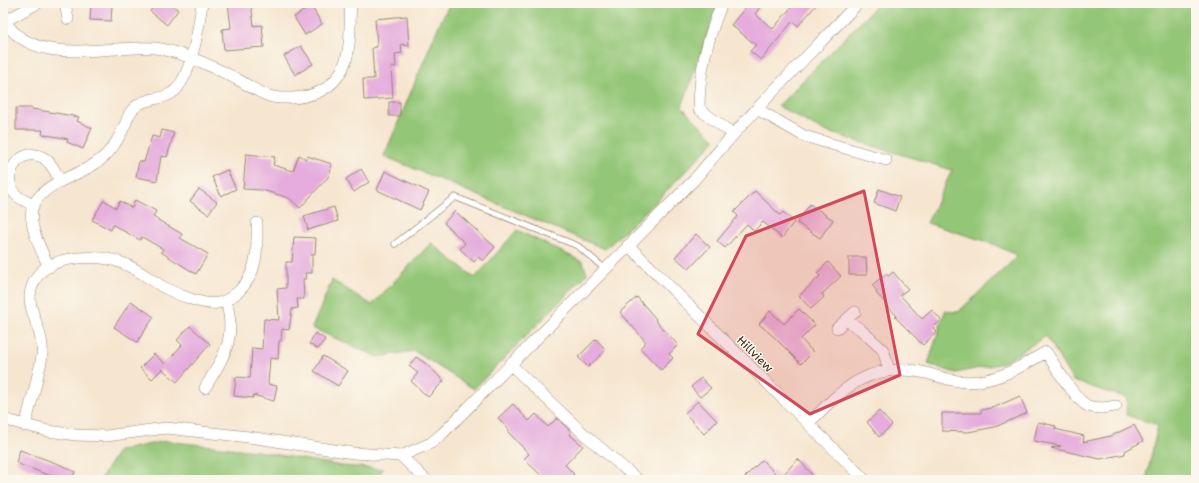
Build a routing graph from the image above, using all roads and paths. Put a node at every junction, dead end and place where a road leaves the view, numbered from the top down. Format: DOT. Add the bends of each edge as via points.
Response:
graph roads {
  1 [pos="38,3"];
  2 [pos="65,3"];
  3 [pos="202,3"];
  4 [pos="350,3"];
  5 [pos="722,3"];
  6 [pos="858,3"];
  7 [pos="4,19"];
  8 [pos="68,19"];
  9 [pos="192,59"];
  10 [pos="757,109"];
  11 [pos="733,134"];
  12 [pos="886,160"];
  13 [pos="60,181"];
  14 [pos="33,205"];
  15 [pos="257,223"];
  16 [pos="395,244"];
  17 [pos="628,246"];
  18 [pos="49,267"];
  19 [pos="604,269"];
  20 [pos="226,300"];
  21 [pos="855,312"];
  22 [pos="846,320"];
  23 [pos="837,328"];
  24 [pos="510,364"];
  25 [pos="889,370"];
  26 [pos="205,388"];
  27 [pos="1116,406"];
  28 [pos="3,419"];
  29 [pos="808,424"];
  30 [pos="24,426"];
  31 [pos="401,456"];
  32 [pos="426,480"];
  33 [pos="638,480"];
  34 [pos="865,480"];
  1 -- 7 [label="street"];
  2 -- 8 [label="street"];
  3 -- 9 [label="street"];
  4 -- 9 [label="street" via="346,60 339,77 314,94 285,98 270,96"];
  5 -- 11 [label="street" via="710,34 699,86 699,109"];
  6 -- 10 [label="street"];
  7 -- 9 [label="street" via="9,28 31,44 67,51 155,48 173,51"];
  9 -- 13 [label="street" via="184,78 172,93 145,100 132,110 106,156 85,170"];
  10 -- 11 [label="street"];
  10 -- 12 [label="street" via="804,136"];
  11 -- 17 [label="street" via="694,180"];
  13 -- 14 [label="street" via="41,194"];
  13 -- 14 [label="street" via="43,157 23,156 13,164 8,178 9,185 20,198"];
  14 -- 18 [label="street" via="37,242"];
  15 -- 20 [label="street" via="254,266 244,285"];
  16 -- 19 [label="lane" via="455,197 578,246"];
  17 -- 19 [label="street"];
  17 -- 29 [label="street, Hillview"];
  18 -- 20 [label="street" via="82,257 110,259 135,268 166,289 191,299 218,304"];
  18 -- 30 [label="street" via="40,273 32,286 29,300 42,346 35,388"];
  19 -- 24 [label="street"];
  20 -- 26 [label="street" via="230,321 229,340 221,362"];
  21 -- 22 [label="street"];
  22 -- 23 [label="street"];
  22 -- 25 [label="street" via="883,350"];
  24 -- 31 [label="street" via="431,443"];
  24 -- 33 [label="street" via="584,434"];
  25 -- 27 [label="street" via="919,372 958,381 978,382 999,377 1046,352 1065,381 1087,406"];
  25 -- 29 [label="street" via="862,378 846,388"];
  28 -- 30 [label="street"];
  29 -- 34 [label="street, Hillview"];
  30 -- 31 [label="street" via="88,436 166,428 249,437 353,453"];
  31 -- 32 [label="street"];
}
